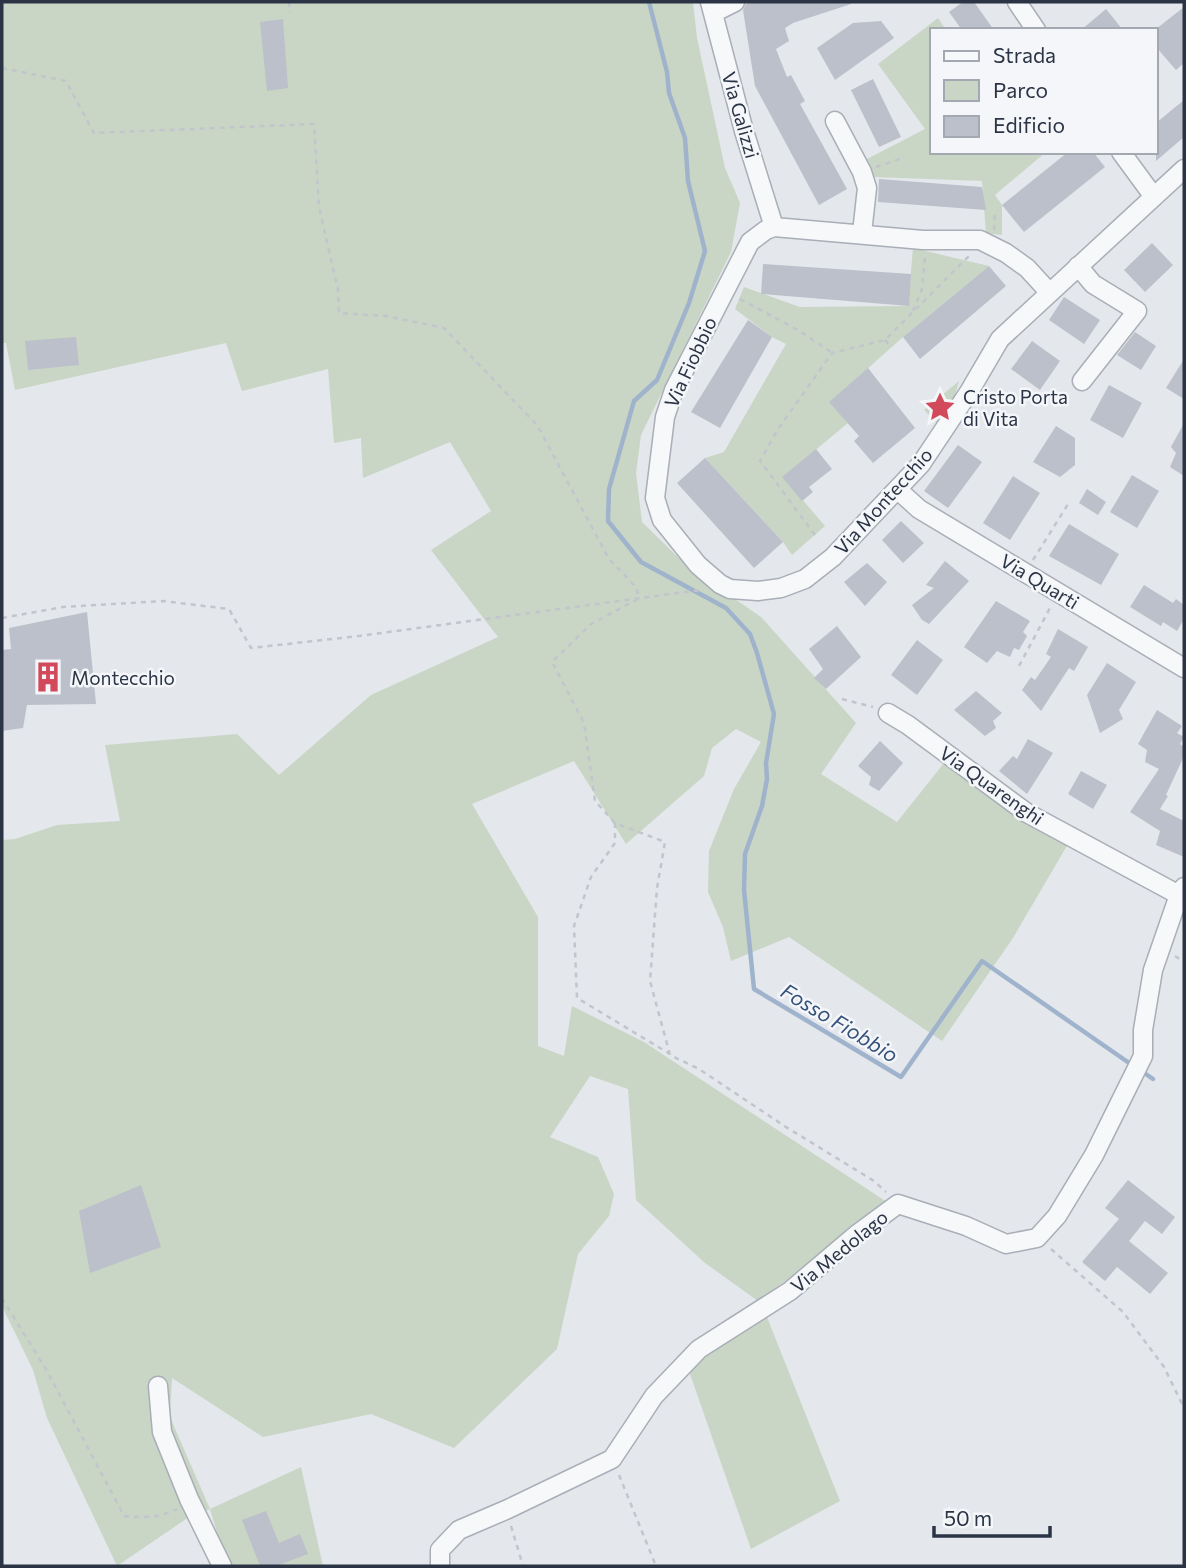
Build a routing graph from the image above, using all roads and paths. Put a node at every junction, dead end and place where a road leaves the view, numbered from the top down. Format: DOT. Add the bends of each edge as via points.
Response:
graph roads {
  1 [pos="289,2"];
  2 [pos="735,2"];
  3 [pos="1017,2"];
  4 [pos="712,7"];
  5 [pos="290,13"];
  6 [pos="1035,28"];
  7 [pos="2,68"];
  8 [pos="835,121"];
  9 [pos="1122,154"];
  10 [pos="903,158"];
  11 [pos="1184,169"];
  12 [pos="862,172"];
  13 [pos="1154,197"];
  14 [pos="774,227"];
  15 [pos="862,233"];
  16 [pos="923,240"];
  17 [pos="981,240"];
  18 [pos="1079,266"];
  19 [pos="725,290"];
  20 [pos="1050,293"];
  21 [pos="912,313"];
  22 [pos="885,340"];
  23 [pos="891,347"];
  24 [pos="832,353"];
  25 [pos="1082,381"];
  26 [pos="898,490"];
  27 [pos="1070,501"];
  28 [pos="815,535"];
  29 [pos="1025,571"];
  30 [pos="715,587"];
  31 [pos="1059,592"];
  32 [pos="638,599"];
  33 [pos="2,618"];
  34 [pos="1018,666"];
  35 [pos="1184,668"];
  36 [pos="842,699"];
  37 [pos="888,713"];
  38 [pos="615,823"];
  39 [pos="1182,891"];
  40 [pos="670,1055"];
  41 [pos="898,1204"];
  42 [pos="1037,1238"];
  43 [pos="2,1298"];
  44 [pos="158,1386"];
  45 [pos="1184,1408"];
  46 [pos="612,1459"];
  47 [pos="190,1502"];
  48 [pos="511,1528"];
  49 [pos="222,1566"];
  50 [pos="440,1566"];
  51 [pos="523,1566"];
  52 [pos="656,1566"];
  1 -- 5 [label="path"];
  2 -- 4 [label="street"];
  3 -- 6 [label="street"];
  4 -- 14 [label="street, Via Galizzi"];
  7 -- 32 [label="path" via="66,81 94,134 314,124 319,208 340,313 444,328 537,425 608,559 637,588"];
  8 -- 12 [label="street"];
  9 -- 13 [label="street"];
  10 -- 12 [label="path"];
  11 -- 13 [label="street, Via Montecchio"];
  12 -- 15 [label="street" via="867,188"];
  13 -- 18 [label="street, Via Montecchio"];
  14 -- 15 [label="street"];
  14 -- 19 [label="street, Via Fiobbio" via="750,242"];
  15 -- 16 [label="street"];
  16 -- 17 [label="street"];
  16 -- 21 [label="path" via="922,289"];
  17 -- 20 [label="street" via="1023,265"];
  17 -- 21 [label="path" via="965,263"];
  18 -- 20 [label="street, Via Montecchio"];
  18 -- 25 [label="street" via="1093,284 1136,311"];
  19 -- 24 [label="path"];
  19 -- 30 [label="street, Via Fiobbio" via="674,390 665,417 655,499 669,531"];
  20 -- 26 [label="street, Via Montecchio" via="1000,339 945,431"];
  21 -- 22 [label="path"];
  22 -- 23 [label="path"];
  22 -- 24 [label="path"];
  24 -- 28 [label="path" via="760,461"];
  26 -- 29 [label="street, Via Quarti" via="919,509"];
  26 -- 30 [label="street, Via Montecchio" via="805,579 758,591"];
  27 -- 29 [label="path"];
  29 -- 31 [label="street, Via Quarti"];
  30 -- 32 [label="path"];
  31 -- 34 [label="path"];
  31 -- 35 [label="street, Via Quarti"];
  32 -- 33 [label="path" via="251,648 229,609 163,601 63,607"];
  32 -- 38 [label="path" via="591,624 552,662 584,723 595,802"];
  36 -- 37 [label="path"];
  37 -- 39 [label="street, Via Quarenghi" via="1027,813"];
  38 -- 40 [label="path" via="665,842 650,981"];
  38 -- 40 [label="path" via="615,843 591,877 574,926 577,998"];
  39 -- 42 [label="street" via="1153,970 1143,1056 1094,1155 1058,1216"];
  40 -- 41 [label="path" via="874,1181"];
  41 -- 42 [label="street, Via Medolago" via="1006,1244"];
  41 -- 46 [label="street, Via Medolago" via="790,1291 699,1349 654,1396"];
  42 -- 45 [label="path" via="1123,1312 1164,1367"];
  43 -- 47 [label="path" via="47,1371 124,1516 162,1516"];
  44 -- 47 [label="street" via="162,1432"];
  46 -- 50 [label="street" via="459,1530 440,1550"];
  46 -- 52 [label="path"];
  47 -- 49 [label="street"];
  48 -- 51 [label="path"];
}
